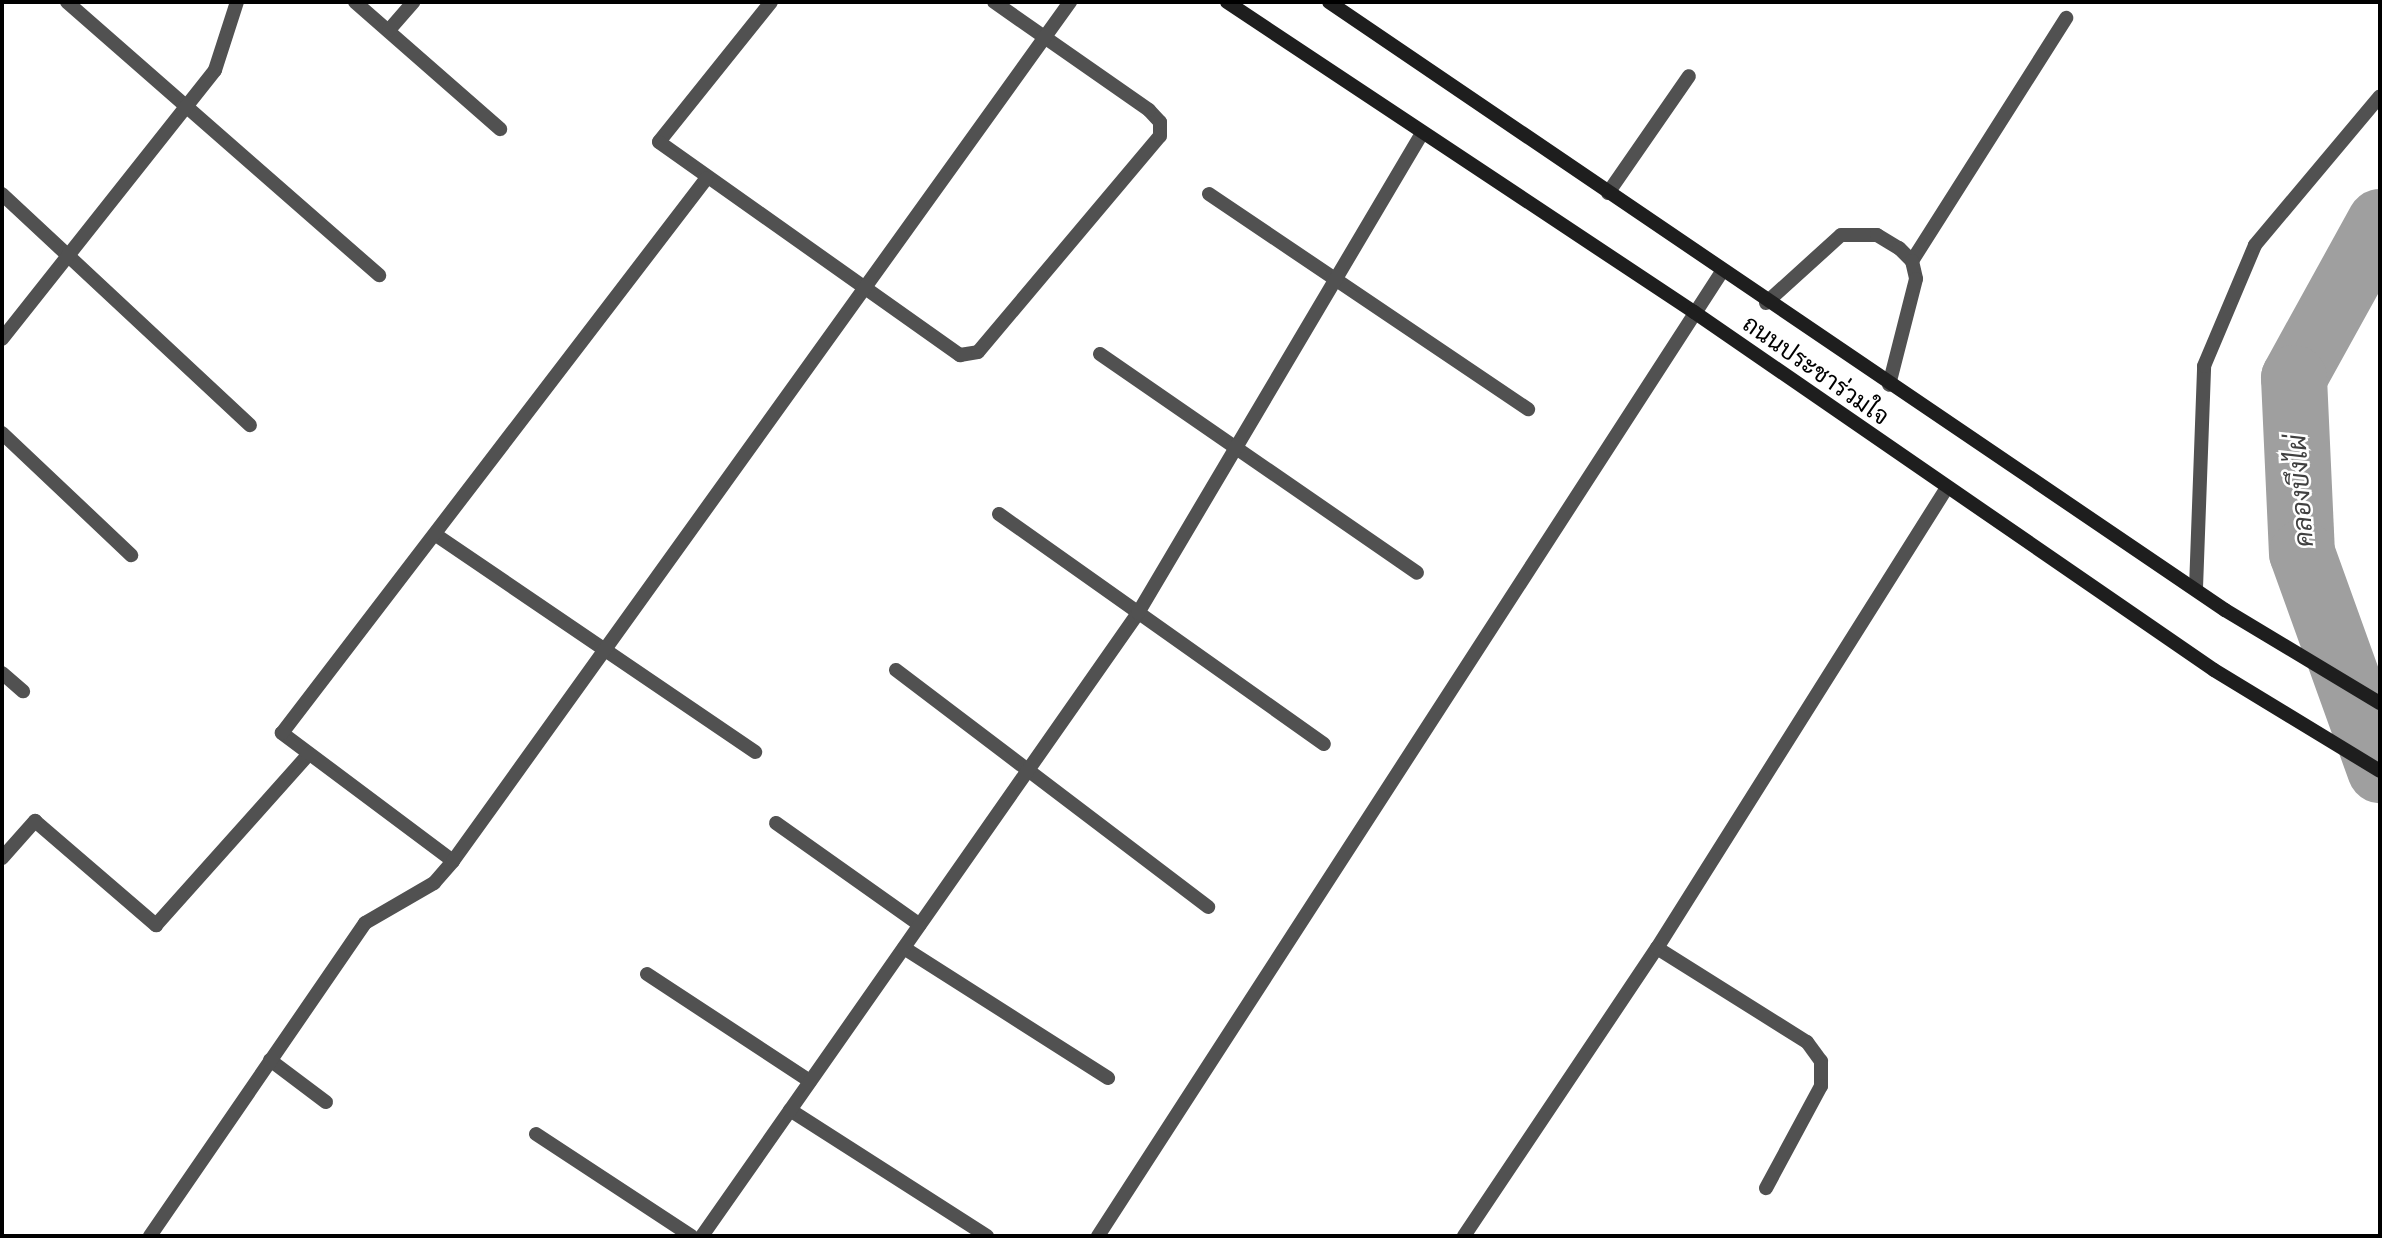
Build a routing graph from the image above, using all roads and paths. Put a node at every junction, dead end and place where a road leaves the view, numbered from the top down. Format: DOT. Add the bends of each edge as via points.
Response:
graph roads {
  1 [pos="67,2"];
  2 [pos="237,2"];
  3 [pos="355,2"];
  4 [pos="413,2"];
  5 [pos="771,2"];
  6 [pos="994,2"];
  7 [pos="1070,2"];
  8 [pos="1227,2"];
  9 [pos="1332,3"];
  10 [pos="2066,18"];
  11 [pos="389,30"];
  12 [pos="1044,40"];
  13 [pos="1689,76"];
  14 [pos="2380,96"];
  15 [pos="188,104"];
  16 [pos="500,129"];
  17 [pos="1422,135"];
  18 [pos="706,179"];
  19 [pos="1608,192"];
  20 [pos="2,194"];
  21 [pos="1209,194"];
  22 [pos="67,256"];
  23 [pos="1912,261"];
  24 [pos="1721,273"];
  25 [pos="379,275"];
  26 [pos="1339,279"];
  27 [pos="866,286"];
  28 [pos="1766,303"];
  29 [pos="1694,312"];
  30 [pos="2,339"];
  31 [pos="1100,354"];
  32 [pos="1889,384"];
  33 [pos="1528,410"];
  34 [pos="250,425"];
  35 [pos="2,433"];
  36 [pos="1238,449"];
  37 [pos="1946,489"];
  38 [pos="999,514"];
  39 [pos="436,535"];
  40 [pos="131,555"];
  41 [pos="1417,573"];
  42 [pos="2196,588"];
  43 [pos="1138,613"];
  44 [pos="607,647"];
  45 [pos="896,670"];
  46 [pos="2,673"];
  47 [pos="23,691"];
  48 [pos="2380,703"];
  49 [pos="1324,744"];
  50 [pos="755,751"];
  51 [pos="309,754"];
  52 [pos="1030,769"];
  53 [pos="2380,771"];
  54 [pos="776,823"];
  55 [pos="2,858"];
  56 [pos="453,861"];
  57 [pos="1208,907"];
  58 [pos="920,925"];
  59 [pos="904,948"];
  60 [pos="1657,948"];
  61 [pos="647,974"];
  62 [pos="270,1060"];
  63 [pos="1108,1078"];
  64 [pos="810,1081"];
  65 [pos="326,1102"];
  66 [pos="790,1110"];
  67 [pos="536,1134"];
  68 [pos="1766,1188"];
  69 [pos="150,1236"];
  70 [pos="691,1236"];
  71 [pos="702,1236"];
  72 [pos="986,1236"];
  73 [pos="1098,1236"];
  74 [pos="1464,1236"];
  1 -- 15 [label="street"];
  2 -- 15 [label="street" via="215,70"];
  3 -- 11 [label="street"];
  4 -- 11 [label="street"];
  5 -- 18 [label="street" via="659,142"];
  6 -- 12 [label="street"];
  7 -- 12 [label="street"];
  8 -- 17 [label="main road, ถนนประชาร่วมใจ"];
  9 -- 19 [label="main road, ถนนประชาร่วมใจ"];
  10 -- 23 [label="street"];
  11 -- 16 [label="street"];
  12 -- 27 [label="street"];
  12 -- 27 [label="street" via="1149,110 1160,122 1160,136 978,352 960,355 945,349"];
  13 -- 19 [label="street"];
  14 -- 42 [label="street" via="2255,245 2204,366"];
  15 -- 22 [label="street"];
  15 -- 25 [label="street"];
  17 -- 26 [label="street"];
  17 -- 29 [label="main road, ถนนประชาร่วมใจ"];
  18 -- 27 [label="street"];
  18 -- 39 [label="street"];
  19 -- 24 [label="main road, ถนนประชาร่วมใจ"];
  20 -- 22 [label="street"];
  21 -- 26 [label="street"];
  22 -- 30 [label="street"];
  22 -- 34 [label="street"];
  23 -- 28 [label="street" via="1877,235 1840,235"];
  23 -- 32 [label="street" via="1916,279"];
  24 -- 28 [label="main road, ถนนประชาร่วมใจ"];
  24 -- 29 [label="street"];
  26 -- 33 [label="street"];
  26 -- 36 [label="street"];
  27 -- 44 [label="street"];
  28 -- 32 [label="main road, ถนนประชาร่วมใจ"];
  29 -- 37 [label="main road, ถนนประชาร่วมใจ"];
  29 -- 73 [label="street"];
  31 -- 36 [label="street"];
  32 -- 42 [label="main road, ถนนประชาร่วมใจ"];
  35 -- 40 [label="street"];
  36 -- 41 [label="street"];
  36 -- 43 [label="street"];
  37 -- 53 [label="main road, ถนนประชาร่วมใจ" via="2214,670"];
  37 -- 60 [label="street"];
  38 -- 43 [label="street"];
  39 -- 44 [label="street"];
  39 -- 51 [label="street" via="282,733"];
  42 -- 48 [label="main road, ถนนประชาร่วมใจ"];
  43 -- 49 [label="street"];
  43 -- 52 [label="street"];
  44 -- 50 [label="street"];
  44 -- 56 [label="street"];
  45 -- 52 [label="street"];
  46 -- 47 [label="street"];
  51 -- 55 [label="street" via="156,925 35,821"];
  51 -- 56 [label="street"];
  52 -- 57 [label="street"];
  52 -- 58 [label="street"];
  54 -- 58 [label="street"];
  56 -- 62 [label="street" via="433,883 365,923"];
  58 -- 59 [label="street"];
  59 -- 63 [label="street"];
  59 -- 64 [label="street"];
  60 -- 68 [label="street" via="1807,1042 1821,1061 1821,1086"];
  60 -- 74 [label="street"];
  61 -- 64 [label="street"];
  62 -- 65 [label="street"];
  62 -- 69 [label="street"];
  64 -- 66 [label="street"];
  66 -- 71 [label="street"];
  66 -- 72 [label="street"];
  67 -- 70 [label="street"];
}
